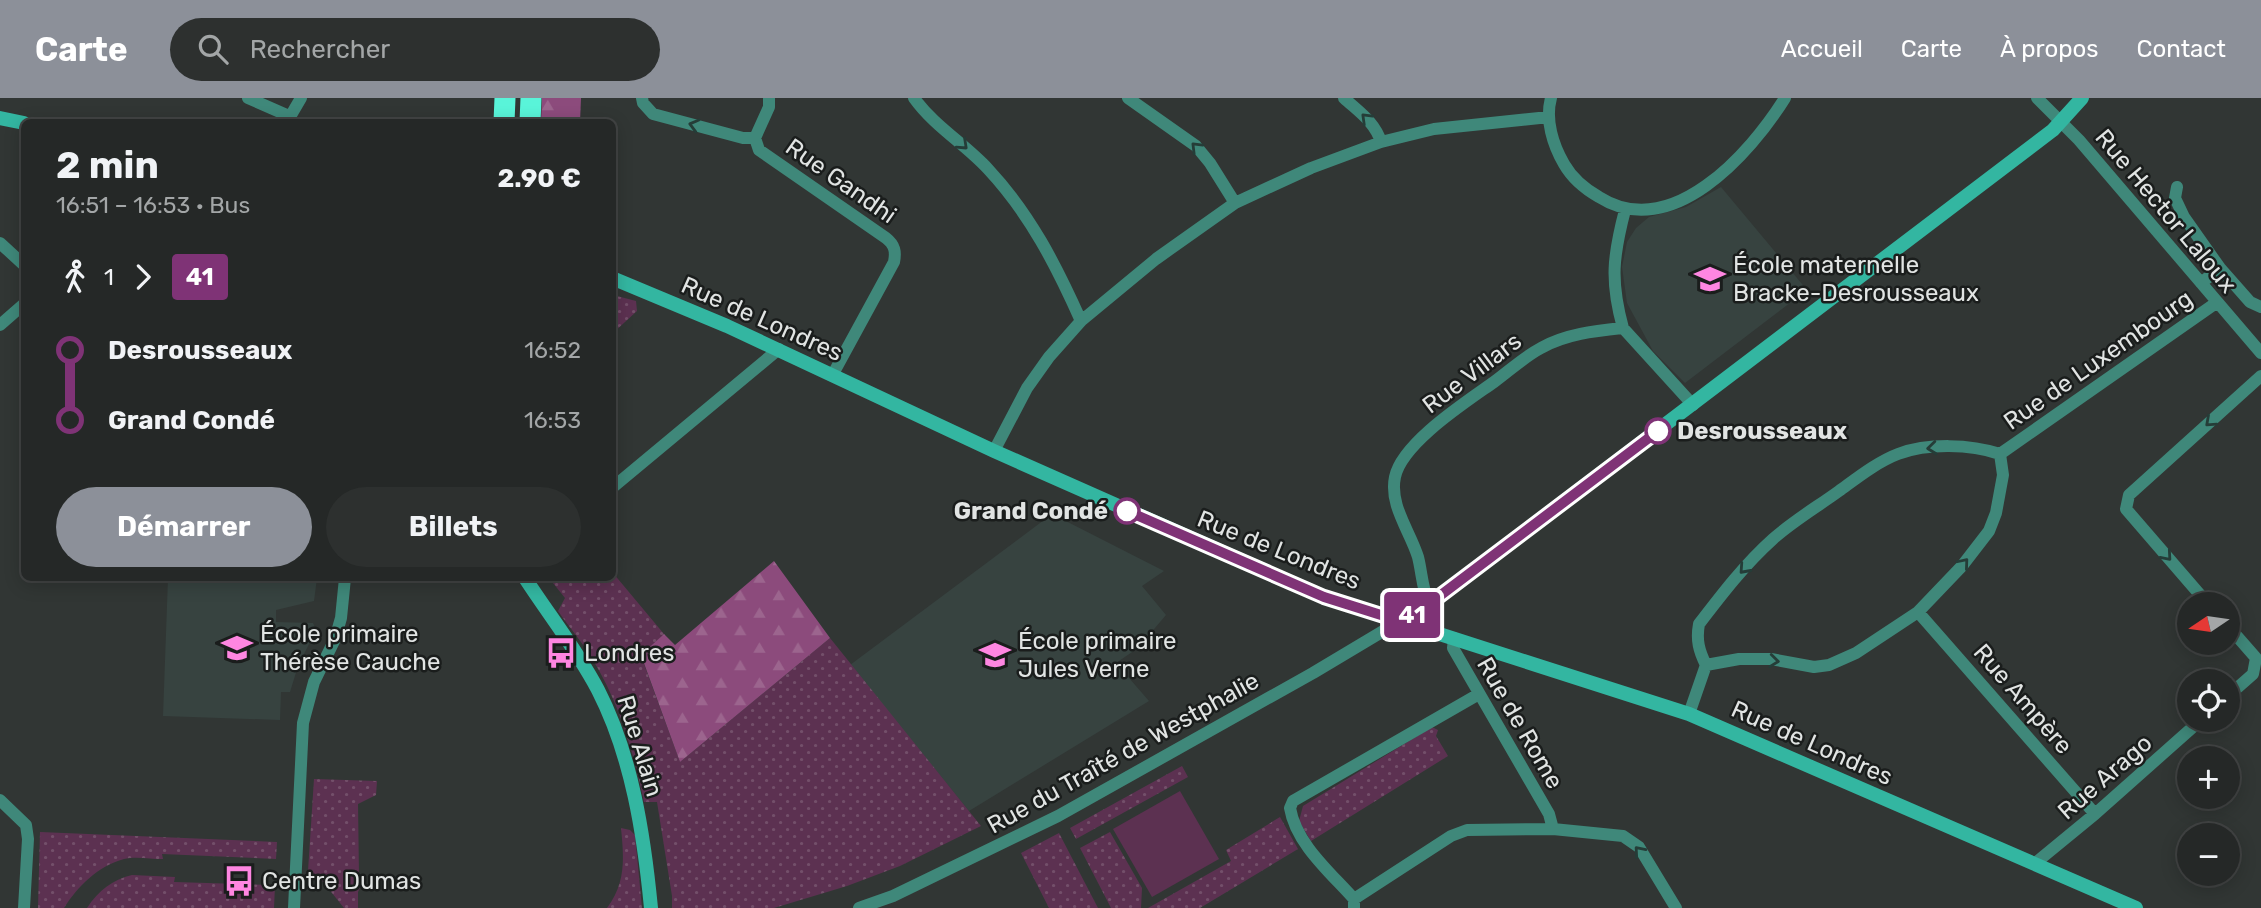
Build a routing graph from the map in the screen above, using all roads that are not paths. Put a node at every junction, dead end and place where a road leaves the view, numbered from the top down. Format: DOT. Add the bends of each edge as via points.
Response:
graph roads {
  1 [pos="248,98"];
  2 [pos="301,98"];
  3 [pos="505,98"];
  4 [pos="531,98"];
  5 [pos="642,98"];
  6 [pos="769,98"];
  7 [pos="914,98"];
  8 [pos="1128,98"];
  9 [pos="1344,98"];
  10 [pos="1551,98"];
  11 [pos="1785,98"];
  12 [pos="2037,98"];
  13 [pos="2082,98"];
  14 [pos="1549,117"];
  15 [pos="0,118"];
  16 [pos="288,119"];
  17 [pos="503,119"];
  18 [pos="530,119"];
  19 [pos="2061,121"];
  20 [pos="21,122"];
  21 [pos="755,138"];
  22 [pos="1381,142"];
  23 [pos="2176,187"];
  24 [pos="1235,203"];
  25 [pos="1625,210"];
  26 [pos="0,243"];
  27 [pos="21,262"];
  28 [pos="2220,268"];
  29 [pos="616,280"];
  30 [pos="2201,283"];
  31 [pos="2216,303"];
  32 [pos="21,307"];
  33 [pos="2261,307"];
  34 [pos="1081,320"];
  35 [pos="0,325"];
  36 [pos="1623,328"];
  37 [pos="779,349"];
  38 [pos="2261,353"];
  39 [pos="832,374"];
  40 [pos="2261,376"];
  41 [pos="1693,405"];
  42 [pos="994,452"];
  43 [pos="2000,454"];
  44 [pos="616,485"];
  45 [pos="345,581"];
  46 [pos="526,581"];
  47 [pos="2198,592"];
  48 [pos="1429,604"];
  49 [pos="1919,612"];
  50 [pos="1400,621"];
  51 [pos="1454,638"];
  52 [pos="2240,640"];
  53 [pos="1706,665"];
  54 [pos="2240,685"];
  55 [pos="1479,694"];
  56 [pos="1689,715"];
  57 [pos="2187,732"];
  58 [pos="0,800"];
  59 [pos="2095,814"];
  60 [pos="1553,829"];
  61 [pos="2034,864"];
  62 [pos="895,902"];
  63 [pos="1354,904"];
  64 [pos="23,908"];
  65 [pos="294,908"];
  66 [pos="651,908"];
  67 [pos="859,908"];
  68 [pos="1676,908"];
  69 [pos="2136,908"];
  1 -- 16 [label="street"];
  2 -- 16 [label="street"];
  3 -- 17 [label="highway"];
  4 -- 18 [label="highway"];
  21 -- 5 [label="street, one-way" via="653,114"];
  6 -- 21 [label="street, Rue Gandhi"];
  7 -- 34 [label="street, one-way" via="986,167 1028,217"];
  24 -- 8 [label="street, one-way" via="1196,146"];
  22 -- 9 [label="street, one-way" via="1369,121"];
  10 -- 14 [label="street"];
  11 -- 25 [label="street" via="1746,151 1710,183 1661,206"];
  12 -- 19 [label="street, Rue Hector Laloux"];
  13 -- 19 [label="street"];
  14 -- 22 [label="street" via="1434,129"];
  14 -- 25 [label="street" via="1569,172 1591,192"];
  15 -- 20 [label="street"];
  19 -- 30 [label="street, Rue Hector Laloux"];
  19 -- 41 [label="street"];
  21 -- 39 [label="street, Rue Gandhi" via="760,150 893,243 894,262"];
  22 -- 24 [label="street"];
  23 -- 28 [label="street" via="2175,198 2184,217"];
  24 -- 34 [label="street"];
  25 -- 36 [label="street" via="1613,267"];
  26 -- 27 [label="street"];
  28 -- 30 [label="street"];
  28 -- 33 [label="street" via="2250,302"];
  29 -- 37 [label="street, Rue de Londres"];
  30 -- 31 [label="street, Rue Hector Laloux"];
  31 -- 38 [label="street, Rue Hector Laloux"];
  31 -- 43 [label="street, Rue de Luxembourg"];
  32 -- 35 [label="street"];
  34 -- 42 [label="street" via="1027,388"];
  36 -- 41 [label="street"];
  36 -- 48 [label="street, Rue Villars" via="1570,336 1541,348 1421,438 1399,466 1395,500 1412,540"];
  37 -- 39 [label="street, Rue de Londres"];
  37 -- 44 [label="street"];
  39 -- 42 [label="street, Rue de Londres"];
  40 -- 47 [label="street, one-way" via="2129,495 2126,509"];
  41 -- 48 [label="street"];
  42 -- 50 [label="street, Rue de Londres" via="1324,597"];
  49 -- 43 [label="street, Rue de Luxembourg, one-way" via="1989,531 2003,475"];
  43 -- 53 [label="street, one-way" via="1941,447 1898,454 1858,477 1775,537 1699,624 1699,650"];
  45 -- 65 [label="street" via="335,639 314,682 303,723"];
  46 -- 66 [label="street, Rue Alain" via="583,662 616,733 636,810"];
  48 -- 50 [label="street"];
  53 -- 49 [label="street, Rue de Luxembourg, one-way" via="1739,659 1829,665"];
  49 -- 59 [label="street, Rue Ampère"];
  50 -- 51 [label="street, Rue de Londres"];
  50 -- 62 [label="street, Rue du Traîté de Westphalie" via="1058,816"];
  51 -- 55 [label="street, Rue de Rome" via="1452,648"];
  51 -- 56 [label="street, Rue de Londres"];
  52 -- 54 [label="street" via="2256,658 2253,674"];
  53 -- 56 [label="street"];
  55 -- 60 [label="street, Rue de Rome" via="1549,814"];
  55 -- 63 [label="street" via="1293,802 1291,816 1305,842"];
  56 -- 61 [label="street, Rue de Londres"];
  57 -- 59 [label="street, Rue Arago"];
  58 -- 64 [label="street" via="26,825"];
  59 -- 61 [label="street, Rue Arago"];
  60 -- 63 [label="street" via="1467,830 1451,836"];
  68 -- 60 [label="street, one-way" via="1639,847 1623,836"];
  61 -- 69 [label="street, Rue de Londres"];
  62 -- 67 [label="street, Rue du Traîté de Westphalie"];
}
